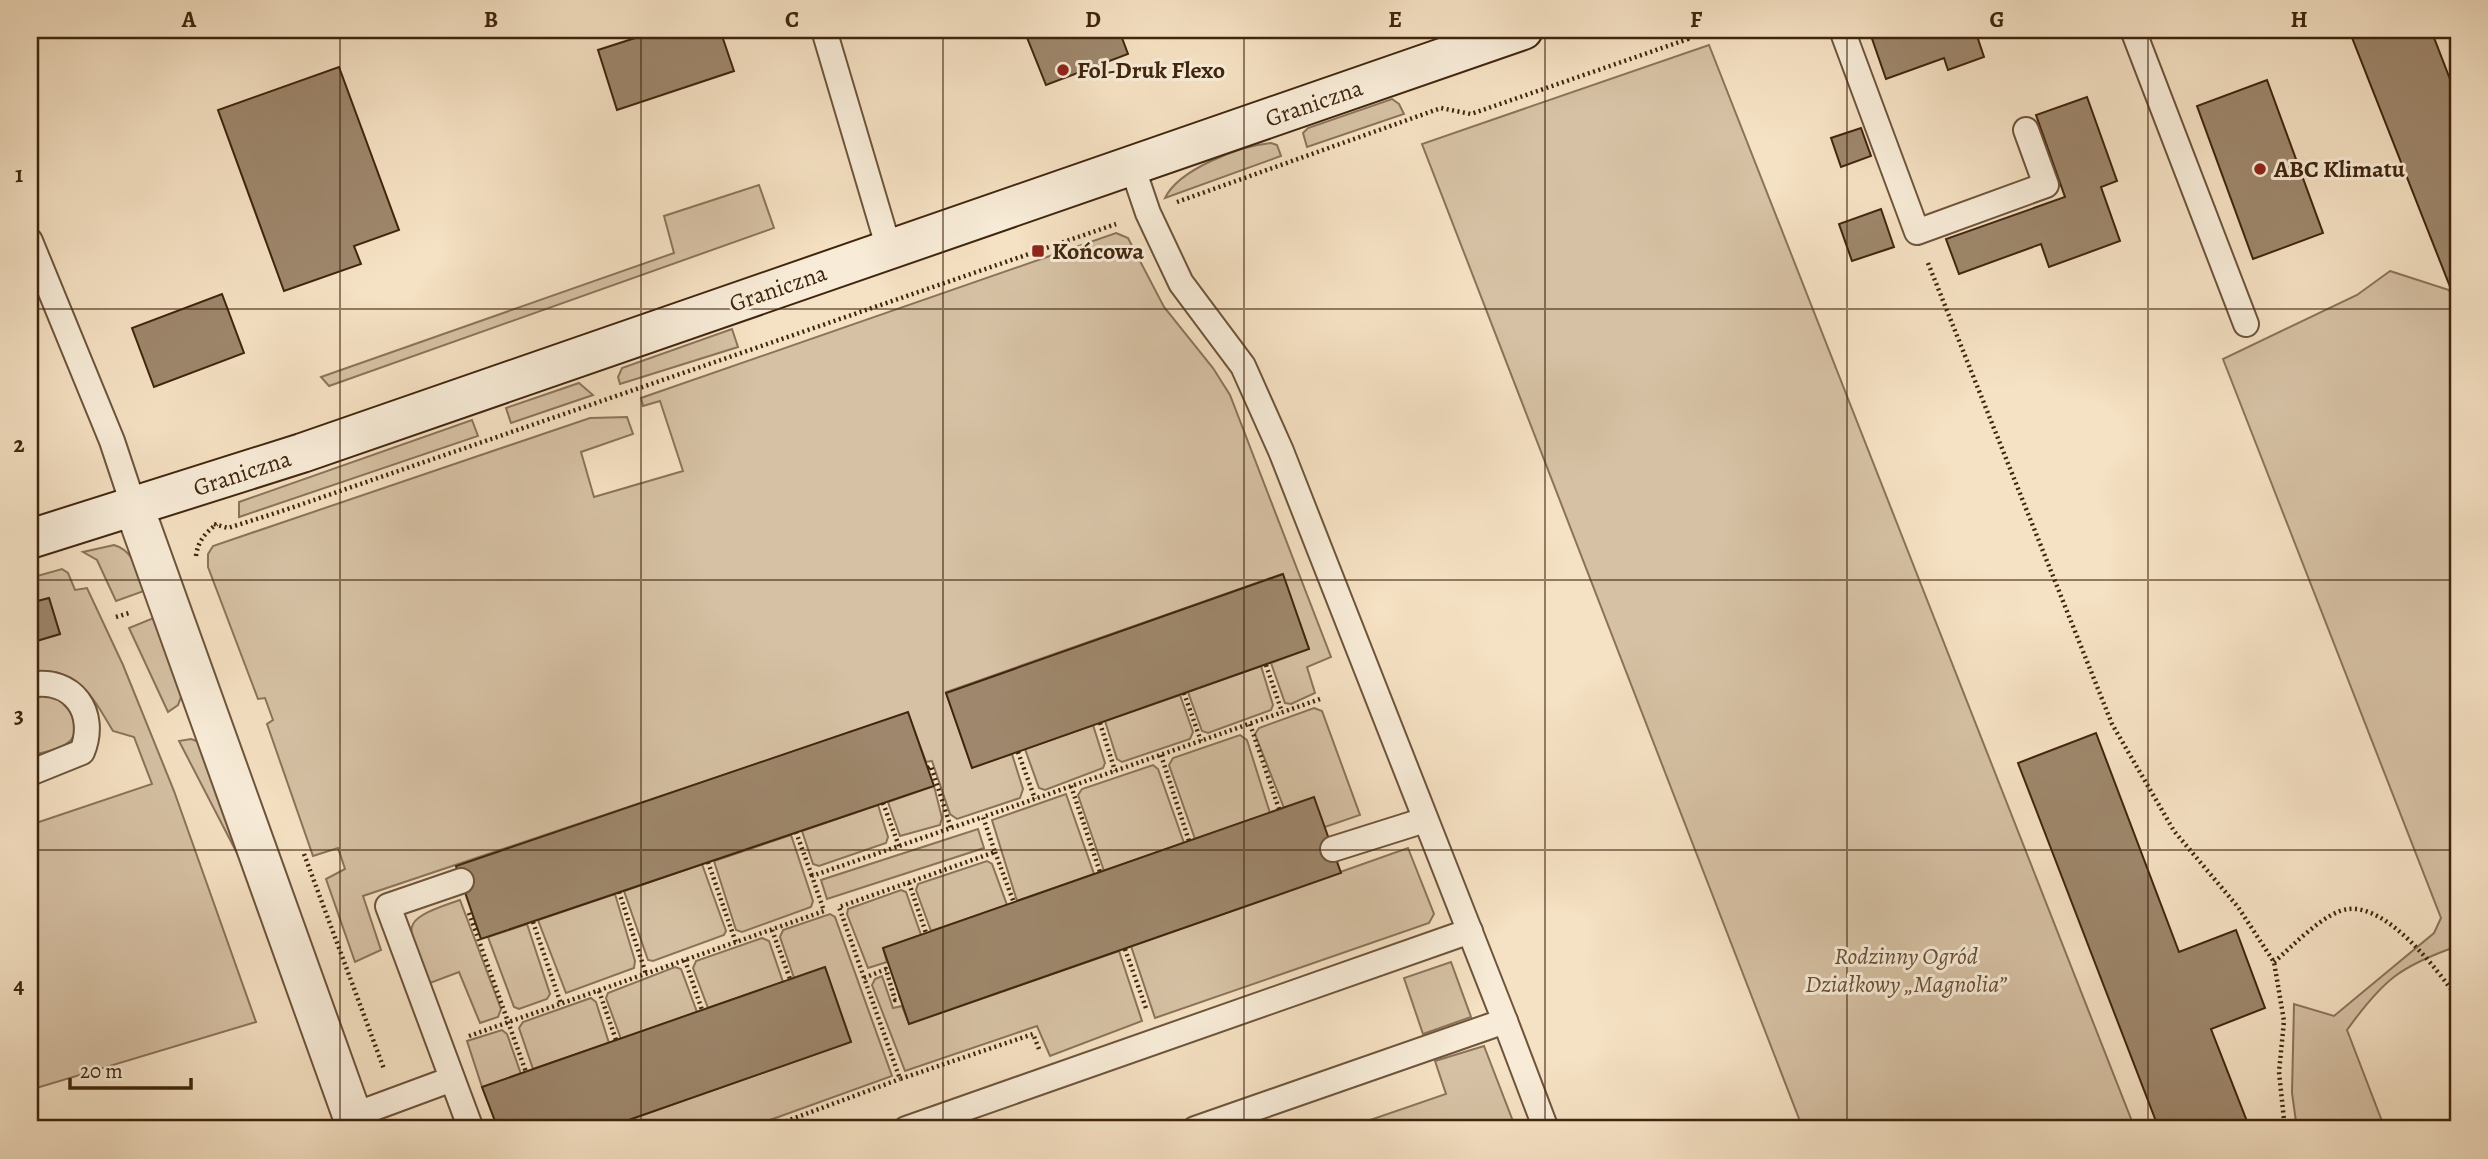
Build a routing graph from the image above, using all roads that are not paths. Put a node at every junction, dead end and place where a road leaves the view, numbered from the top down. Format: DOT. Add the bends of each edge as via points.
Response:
graph roads {
  1 [pos="824,30"];
  2 [pos="1523,30"];
  3 [pos="1842,30"];
  4 [pos="2133,30"];
  5 [pos="2026,130"];
  6 [pos="1132,166"];
  7 [pos="30,241"];
  8 [pos="888,250"];
  9 [pos="2246,324"];
  10 [pos="134,507"];
  11 [pos="30,538"];
  12 [pos="30,685"];
  13 [pos="30,774"];
  14 [pos="1425,820"];
  15 [pos="1333,849"];
  16 [pos="464,893"];
  17 [pos="1470,931"];
  18 [pos="1505,1021"];
  19 [pos="452,1079"];
  20 [pos="355,1123"];
  21 [pos="471,1129"];
  22 [pos="906,1129"];
  23 [pos="1195,1129"];
  24 [pos="1546,1129"];
  1 -- 8 [label="lane"];
  2 -- 6 [label="street, Graniczna"];
  3 -- 5 [label="lane" via="1917,232 2046,185"];
  4 -- 9 [label="lane"];
  6 -- 8 [label="street, Graniczna"];
  6 -- 14 [label="lane" via="1181,283 1243,366 1281,451"];
  7 -- 10 [label="lane" via="112,441"];
  8 -- 10 [label="street, Graniczna"];
  10 -- 11 [label="street, Graniczna"];
  10 -- 20 [label="street"];
  12 -- 13 [label="lane" via="63,688 78,699 89,735 82,752"];
  14 -- 15 [label="lane"];
  14 -- 17 [label="lane"];
  16 -- 19 [label="lane" via="388,906"];
  17 -- 18 [label="lane"];
  17 -- 22 [label="lane"];
  18 -- 23 [label="lane"];
  18 -- 24 [label="lane"];
  19 -- 20 [label="lane" via="396,1100"];
  19 -- 21 [label="lane"];
}
